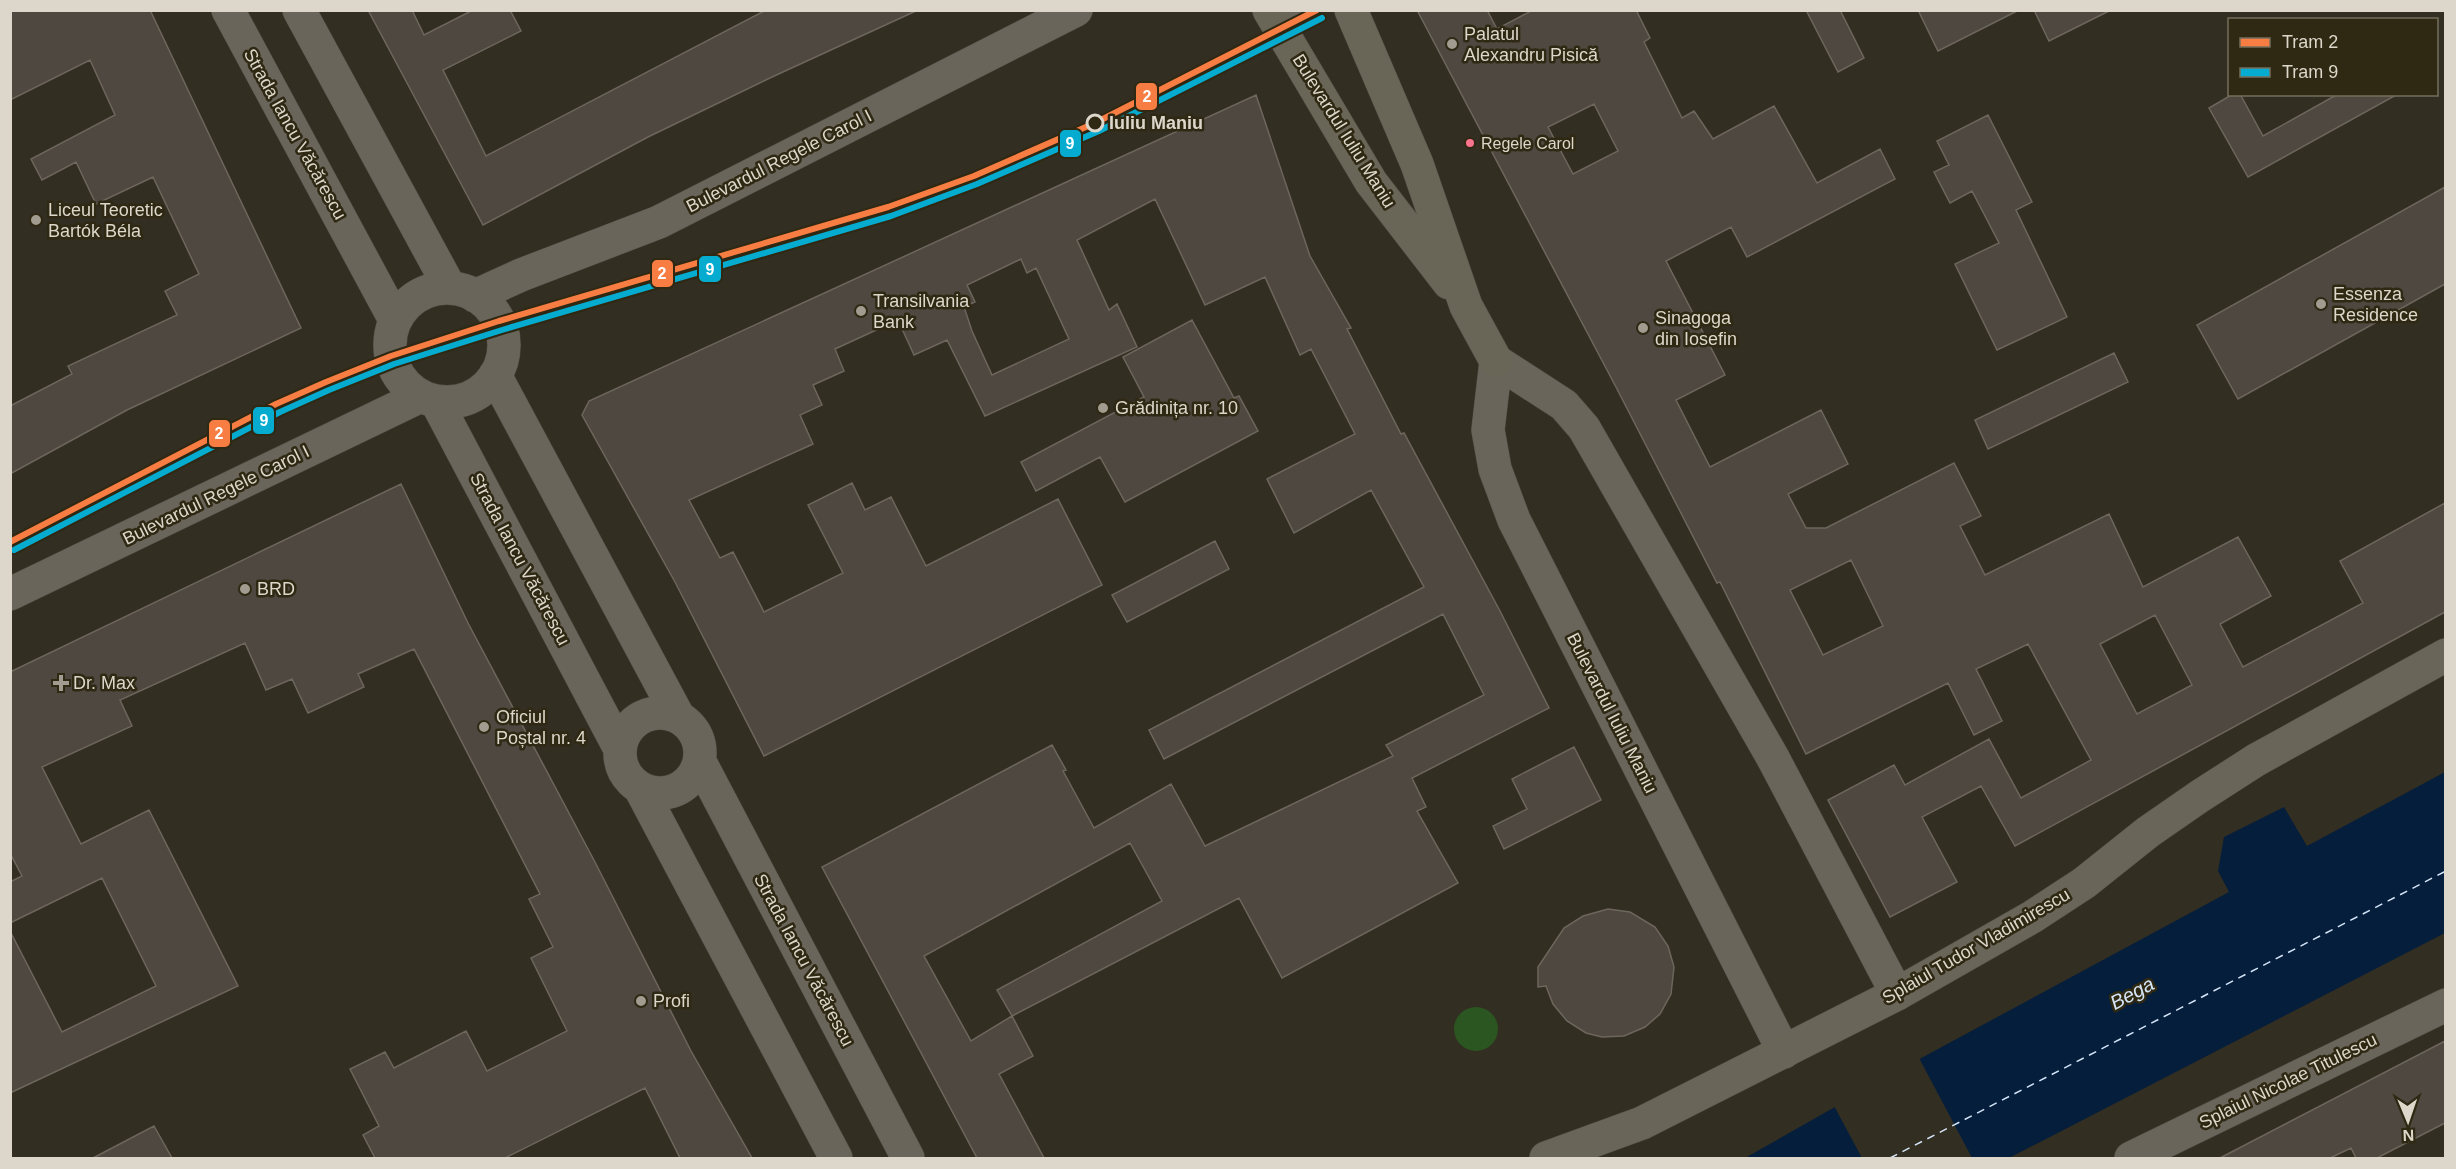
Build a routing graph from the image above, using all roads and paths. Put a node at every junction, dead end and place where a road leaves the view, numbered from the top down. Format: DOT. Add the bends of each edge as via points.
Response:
graph roads {
  1 [pos="228,10"];
  2 [pos="299,10"];
  3 [pos="1076,10"];
  4 [pos="1351,10"];
  5 [pos="1282,15"];
  6 [pos="462,292"];
  7 [pos="1466,306"];
  8 [pos="395,320"];
  9 [pos="1496,361"];
  10 [pos="495,375"];
  11 [pos="429,398"];
  12 [pos="10,594"];
  13 [pos="2445,655"];
  14 [pos="678,716"];
  15 [pos="620,749"];
  16 [pos="700,762"];
  17 [pos="640,788"];
  18 [pos="1897,994"];
  19 [pos="2445,1005"];
  20 [pos="1784,1052"];
  21 [pos="836,1158"];
  22 [pos="908,1158"];
  23 [pos="1546,1158"];
  24 [pos="2130,1158"];
  1 -- 8 [label="street, Strada Iancu Văcărescu"];
  2 -- 6 [label="street"];
  3 -- 6 [label="street, Bulevardul Regele Carol I" via="659,222 521,275"];
  4 -- 7 [label="main road, Bulevardul Iuliu Maniu" via="1418,164"];
  5 -- 7 [label="main road, Bulevardul Iuliu Maniu" via="1371,182"];
  6 -- 8 [label="street" via="433,290 418,296"];
  6 -- 10 [label="street" via="489,306 499,321 504,348"];
  7 -- 9 [label="main road, Bulevardul Iuliu Maniu"];
  8 -- 11 [label="street" via="390,340 397,372 407,386"];
  9 -- 18 [label="street, Bulevardul Iuliu Maniu" via="1564,405 1584,428 1773,758"];
  9 -- 20 [label="street, Bulevardul Iuliu Maniu" via="1488,430 1495,469 1514,520"];
  10 -- 11 [label="street" via="470,397 453,402"];
  10 -- 14 [label="street"];
  11 -- 12 [label="street, Bulevardul Regele Carol I"];
  11 -- 15 [label="street, Strada Iancu Văcărescu"];
  13 -- 18 [label="street, Splaiul Tudor Vladimirescu" via="2256,760 2148,832 2032,917"];
  14 -- 15 [label="street" via="648,714 624,734"];
  14 -- 16 [label="street" via="697,735"];
  15 -- 17 [label="street" via="624,772"];
  16 -- 17 [label="street" via="694,776 670,793"];
  16 -- 22 [label="street, Strada Iancu Văcărescu"];
  17 -- 21 [label="street"];
  18 -- 20 [label="street, Splaiul Tudor Vladimirescu"];
  19 -- 24 [label="street, Splaiul Nicolae Titulescu"];
  20 -- 23 [label="street, Splaiul Tudor Vladimirescu" via="1642,1123"];
}
